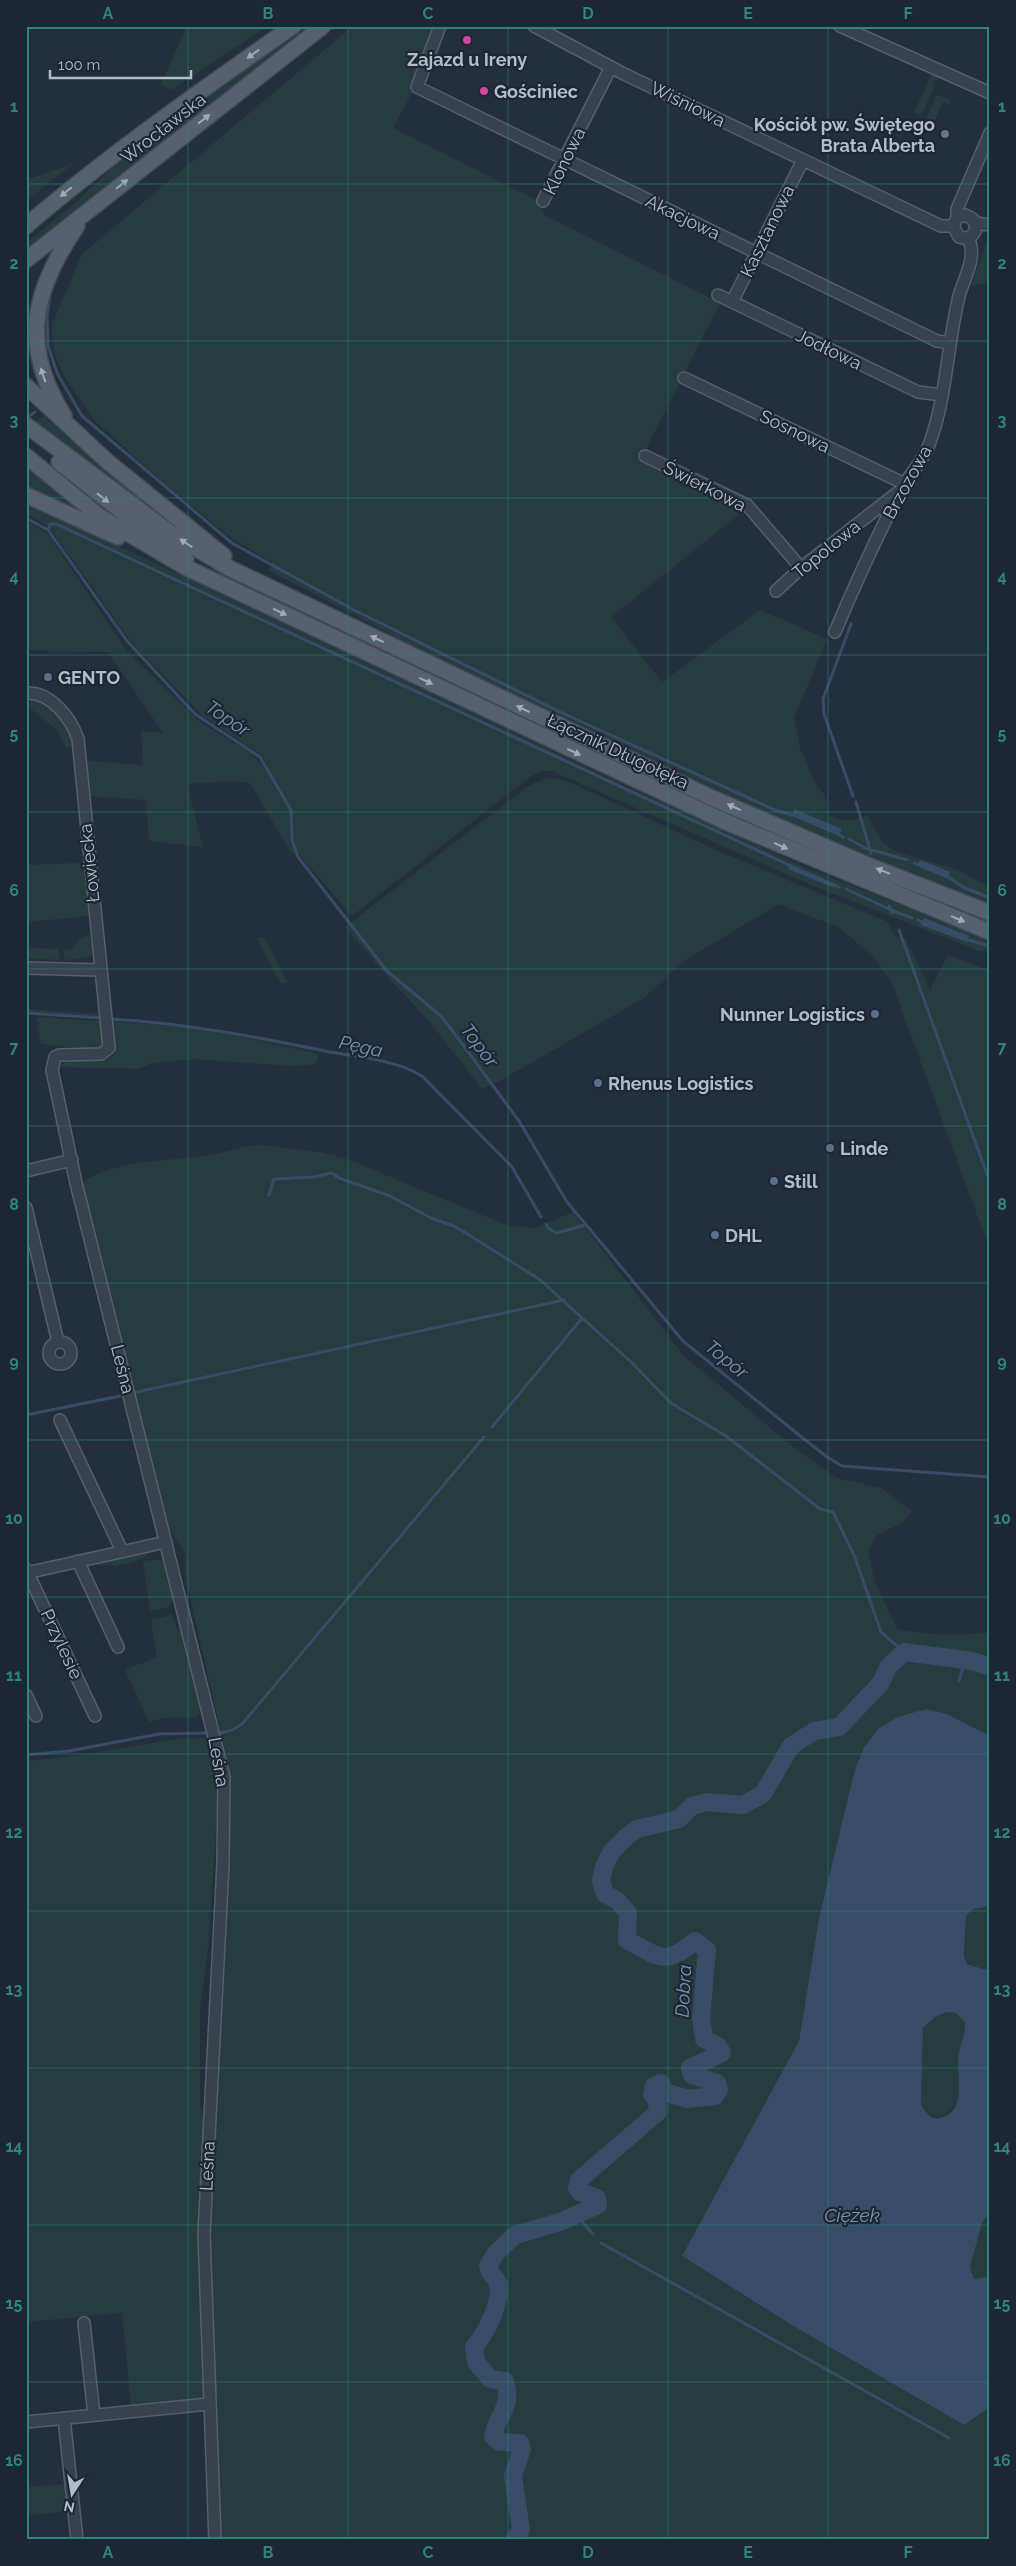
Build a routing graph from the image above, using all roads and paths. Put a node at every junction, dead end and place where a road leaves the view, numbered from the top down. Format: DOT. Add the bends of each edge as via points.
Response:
graph roads {
  1 [pos="293,26"];
  2 [pos="323,26"];
  3 [pos="440,26"];
  4 [pos="534,26"];
  5 [pos="840,26"];
  6 [pos="611,67"];
  7 [pos="990,93"];
  8 [pos="990,133"];
  9 [pos="564,160"];
  10 [pos="803,160"];
  11 [pos="543,201"];
  12 [pos="84,215"];
  13 [pos="955,222"];
  14 [pos="976,223"];
  15 [pos="990,225"];
  16 [pos="26,226"];
  17 [pos="968,238"];
  18 [pos="756,252"];
  19 [pos="26,260"];
  20 [pos="718,295"];
  21 [pos="732,302"];
  22 [pos="950,343"];
  23 [pos="684,378"];
  24 [pos="26,386"];
  25 [pos="942,395"];
  26 [pos="26,425"];
  27 [pos="26,432"];
  28 [pos="75,433"];
  29 [pos="26,456"];
  30 [pos="644,456"];
  31 [pos="903,487"];
  32 [pos="26,495"];
  33 [pos="164,556"];
  34 [pos="801,568"];
  35 [pos="236,590"];
  36 [pos="276,590"];
  37 [pos="776,591"];
  38 [pos="835,632"];
  39 [pos="30,692"];
  40 [pos="990,913"];
  41 [pos="990,932"];
  42 [pos="26,968"];
  43 [pos="100,970"];
  44 [pos="107,1052"];
  45 [pos="72,1160"];
  46 [pos="26,1171"];
  47 [pos="26,1208"];
  48 [pos="58,1342"];
  49 [pos="60,1420"];
  50 [pos="166,1542"];
  51 [pos="122,1551"];
  52 [pos="78,1561"];
  53 [pos="27,1572"];
  54 [pos="118,1647"];
  55 [pos="26,1695"];
  56 [pos="36,1716"];
  57 [pos="95,1716"];
  58 [pos="84,2322"];
  59 [pos="209,2404"];
  60 [pos="94,2415"];
  61 [pos="64,2418"];
  62 [pos="26,2422"];
  63 [pos="76,2540"];
  64 [pos="215,2540"];
  1 -- 16 [label="main road, Wrocławska, one-way" via="160,118"];
  12 -- 2 [label="main road, Wrocławska, one-way"];
  3 -- 9 [label="street, Akacjowa" via="417,87"];
  4 -- 6 [label="street, Wiśniowa"];
  5 -- 7 [label="street"];
  6 -- 9 [label="street, Klonowa"];
  6 -- 10 [label="street, Wiśniowa"];
  8 -- 13 [label="street" via="957,209"];
  9 -- 11 [label="street, Klonowa"];
  9 -- 18 [label="street, Akacjowa"];
  10 -- 13 [label="street, Wiśniowa" via="941,226"];
  10 -- 18 [label="street, Kasztanowa"];
  12 -- 19 [label="main road, Wrocławska"];
  28 -- 12 [label="main road, one-way" via="46,382 40,365 37,331 40,299 48,275"];
  13 -- 14 [label="street" via="970,216"];
  13 -- 17 [label="street" via="959,237"];
  14 -- 15 [label="street"];
  14 -- 17 [label="street" via="975,232"];
  17 -- 22 [label="street, Brzozowa" via="972,252 959,295"];
  18 -- 21 [label="street, Kasztanowa"];
  18 -- 22 [label="street, Akacjowa" via="937,341"];
  20 -- 21 [label="street, Jodłowa"];
  21 -- 25 [label="street, Jodłowa" via="918,392"];
  22 -- 25 [label="street, Brzozowa"];
  23 -- 31 [label="street, Sosnowa"];
  24 -- 28 [label="main road"];
  25 -- 31 [label="street, Brzozowa" via="940,413 928,445"];
  36 -- 26 [label="main road, one-way" via="229,568 172,534"];
  27 -- 35 [label="main road, one-way" via="140,526"];
  28 -- 36 [label="main road" via="202,539"];
  29 -- 33 [label="main road" via="99,516"];
  30 -- 34 [label="street, Świerkowa" via="747,505"];
  31 -- 34 [label="street, Topolowa"];
  31 -- 38 [label="street, Brzozowa" via="866,558"];
  32 -- 33 [label="main road"];
  33 -- 35 [label="main road"];
  34 -- 37 [label="street, Topolowa"];
  35 -- 41 [label="main road, Łącznik Długołęka, one-way" via="726,822"];
  40 -- 36 [label="main road, Łącznik Długołęka, one-way" via="710,797"];
  39 -- 43 [label="street, Łowiecka" via="41,694 66,715 78,739"];
  42 -- 43 [label="street"];
  43 -- 44 [label="street, Łowiecka" via="109,1044"];
  44 -- 45 [label="street, Leśna" via="65,1053 54,1061 52,1070"];
  45 -- 46 [label="street"];
  45 -- 50 [label="street, Leśna"];
  47 -- 48 [label="street"];
  49 -- 51 [label="street"];
  50 -- 51 [label="street, Przylesie"];
  50 -- 59 [label="street, Leśna" via="224,1777 223,1864 204,2234"];
  51 -- 52 [label="street, Przylesie"];
  52 -- 53 [label="street, Przylesie"];
  52 -- 54 [label="street"];
  53 -- 57 [label="street, Przylesie"];
  55 -- 56 [label="street"];
  58 -- 60 [label="street"];
  59 -- 60 [label="street"];
  59 -- 64 [label="street, Leśna"];
  60 -- 61 [label="street"];
  61 -- 62 [label="street"];
  61 -- 63 [label="street"];
}
